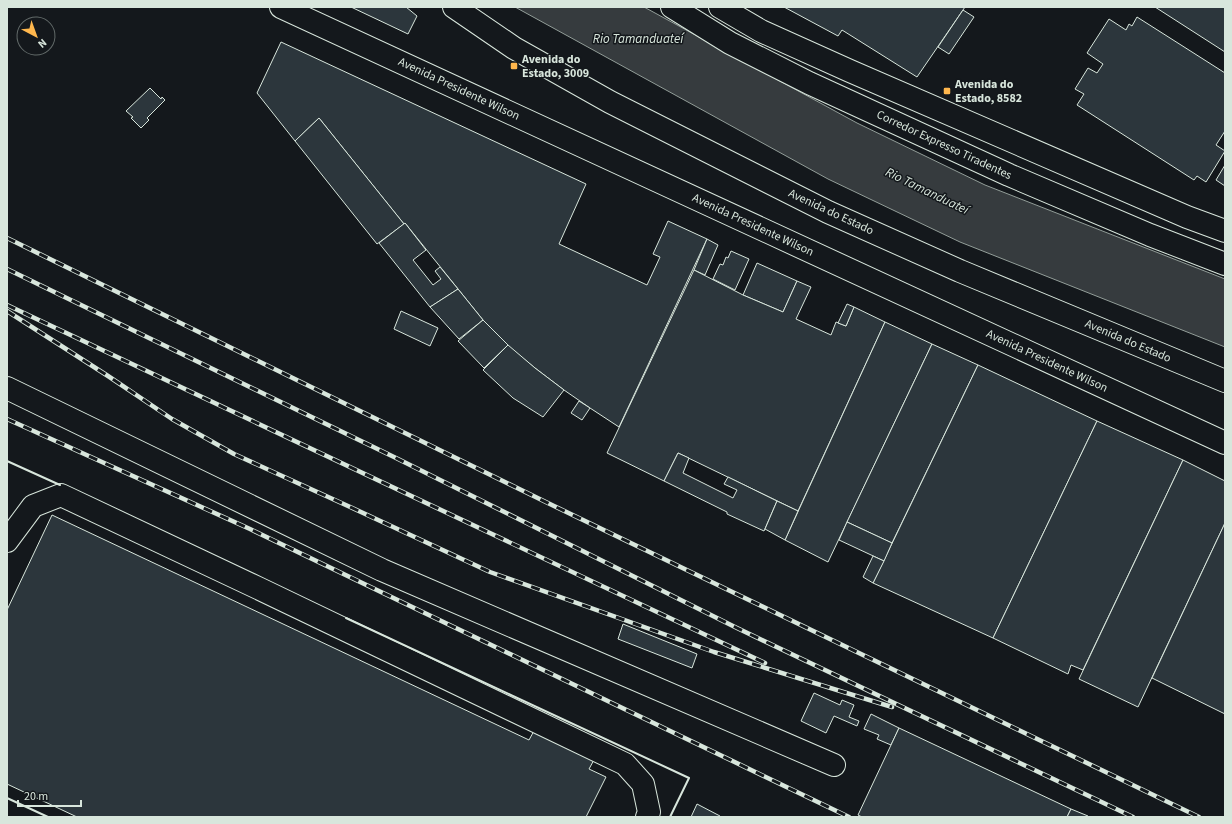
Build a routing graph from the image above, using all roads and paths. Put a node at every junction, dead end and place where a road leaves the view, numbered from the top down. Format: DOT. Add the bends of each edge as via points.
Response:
graph roads {
  1 [pos="281,7"];
  2 [pos="454,7"];
  3 [pos="672,7"];
  4 [pos="720,7"];
  5 [pos="1225,231"];
  6 [pos="1225,264"];
  7 [pos="1225,381"];
  8 [pos="7,388"];
  9 [pos="1225,443"];
  10 [pos="7,541"];
  11 [pos="834,765"];
  12 [pos="647,817"];
  1 -- 9 [label="main road, Avenida Presidente Wilson"];
  2 -- 7 [label="main road, Avenida do Estado" via="514,48 610,102 828,212 960,271"];
  3 -- 6 [label="main road, Corredor Expresso Tiradentes" via="730,43 809,83 1009,175"];
  4 -- 5 [label="main road" via="761,31 850,71 1187,217"];
  8 -- 11 [label="main road" via="382,570"];
  10 -- 12 [label="main road" via="33,506 61,495 625,764 643,784 649,812"];
}
